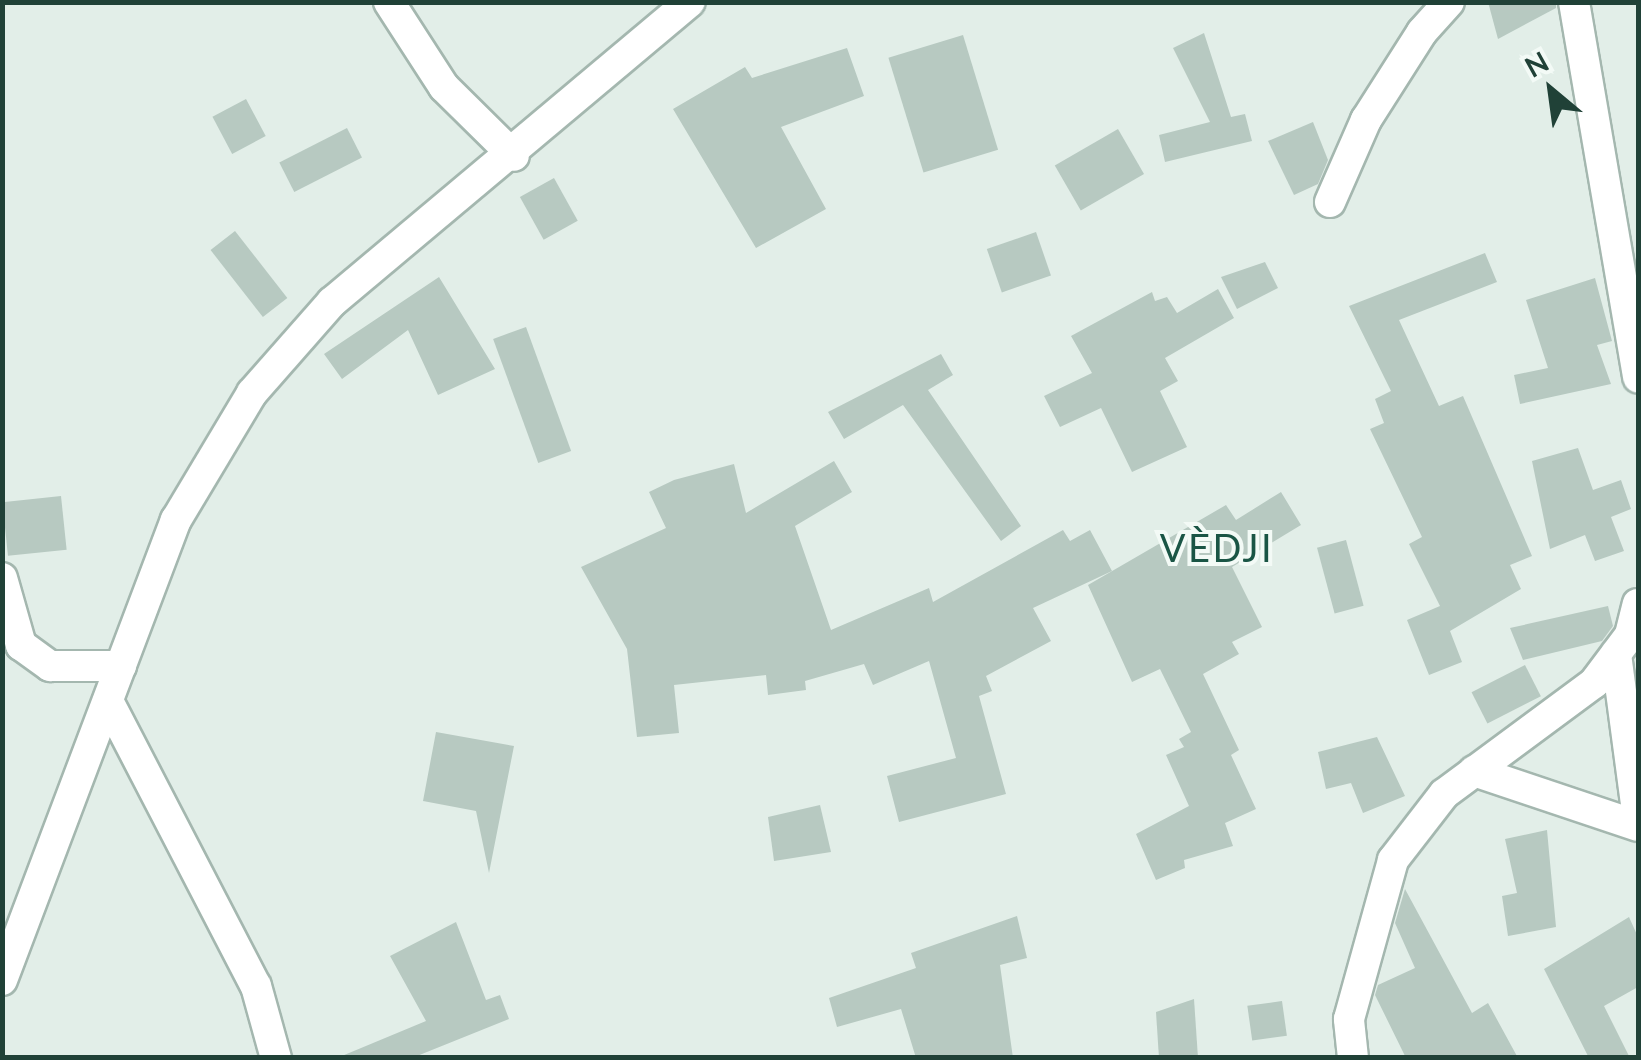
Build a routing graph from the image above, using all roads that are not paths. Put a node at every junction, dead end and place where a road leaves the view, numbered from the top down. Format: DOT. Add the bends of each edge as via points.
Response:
graph roads {
  1 [pos="389,2"];
  2 [pos="690,2"];
  3 [pos="1450,2"];
  4 [pos="1574,2"];
  5 [pos="514,156"];
  6 [pos="1330,202"];
  7 [pos="1638,378"];
  8 [pos="2,578"];
  9 [pos="1638,604"];
  10 [pos="1616,654"];
  11 [pos="121,666"];
  12 [pos="108,701"];
  13 [pos="1474,771"];
  14 [pos="1638,823"];
  15 [pos="2,980"];
  16 [pos="276,1058"];
  17 [pos="1354,1058"];
  1 -- 5 [label="street" via="444,87"];
  2 -- 5 [label="street"];
  3 -- 6 [label="street" via="1422,32 1366,120"];
  4 -- 7 [label="street"];
  5 -- 11 [label="street" via="332,302 252,393 176,520"];
  8 -- 11 [label="street" via="21,645 50,666"];
  9 -- 10 [label="street" via="1630,635"];
  10 -- 13 [label="street" via="1594,683"];
  10 -- 14 [label="street"];
  11 -- 12 [label="street"];
  12 -- 15 [label="street"];
  12 -- 16 [label="street" via="256,986"];
  13 -- 14 [label="street"];
  13 -- 17 [label="street" via="1444,794 1393,860 1349,1019"];
}
